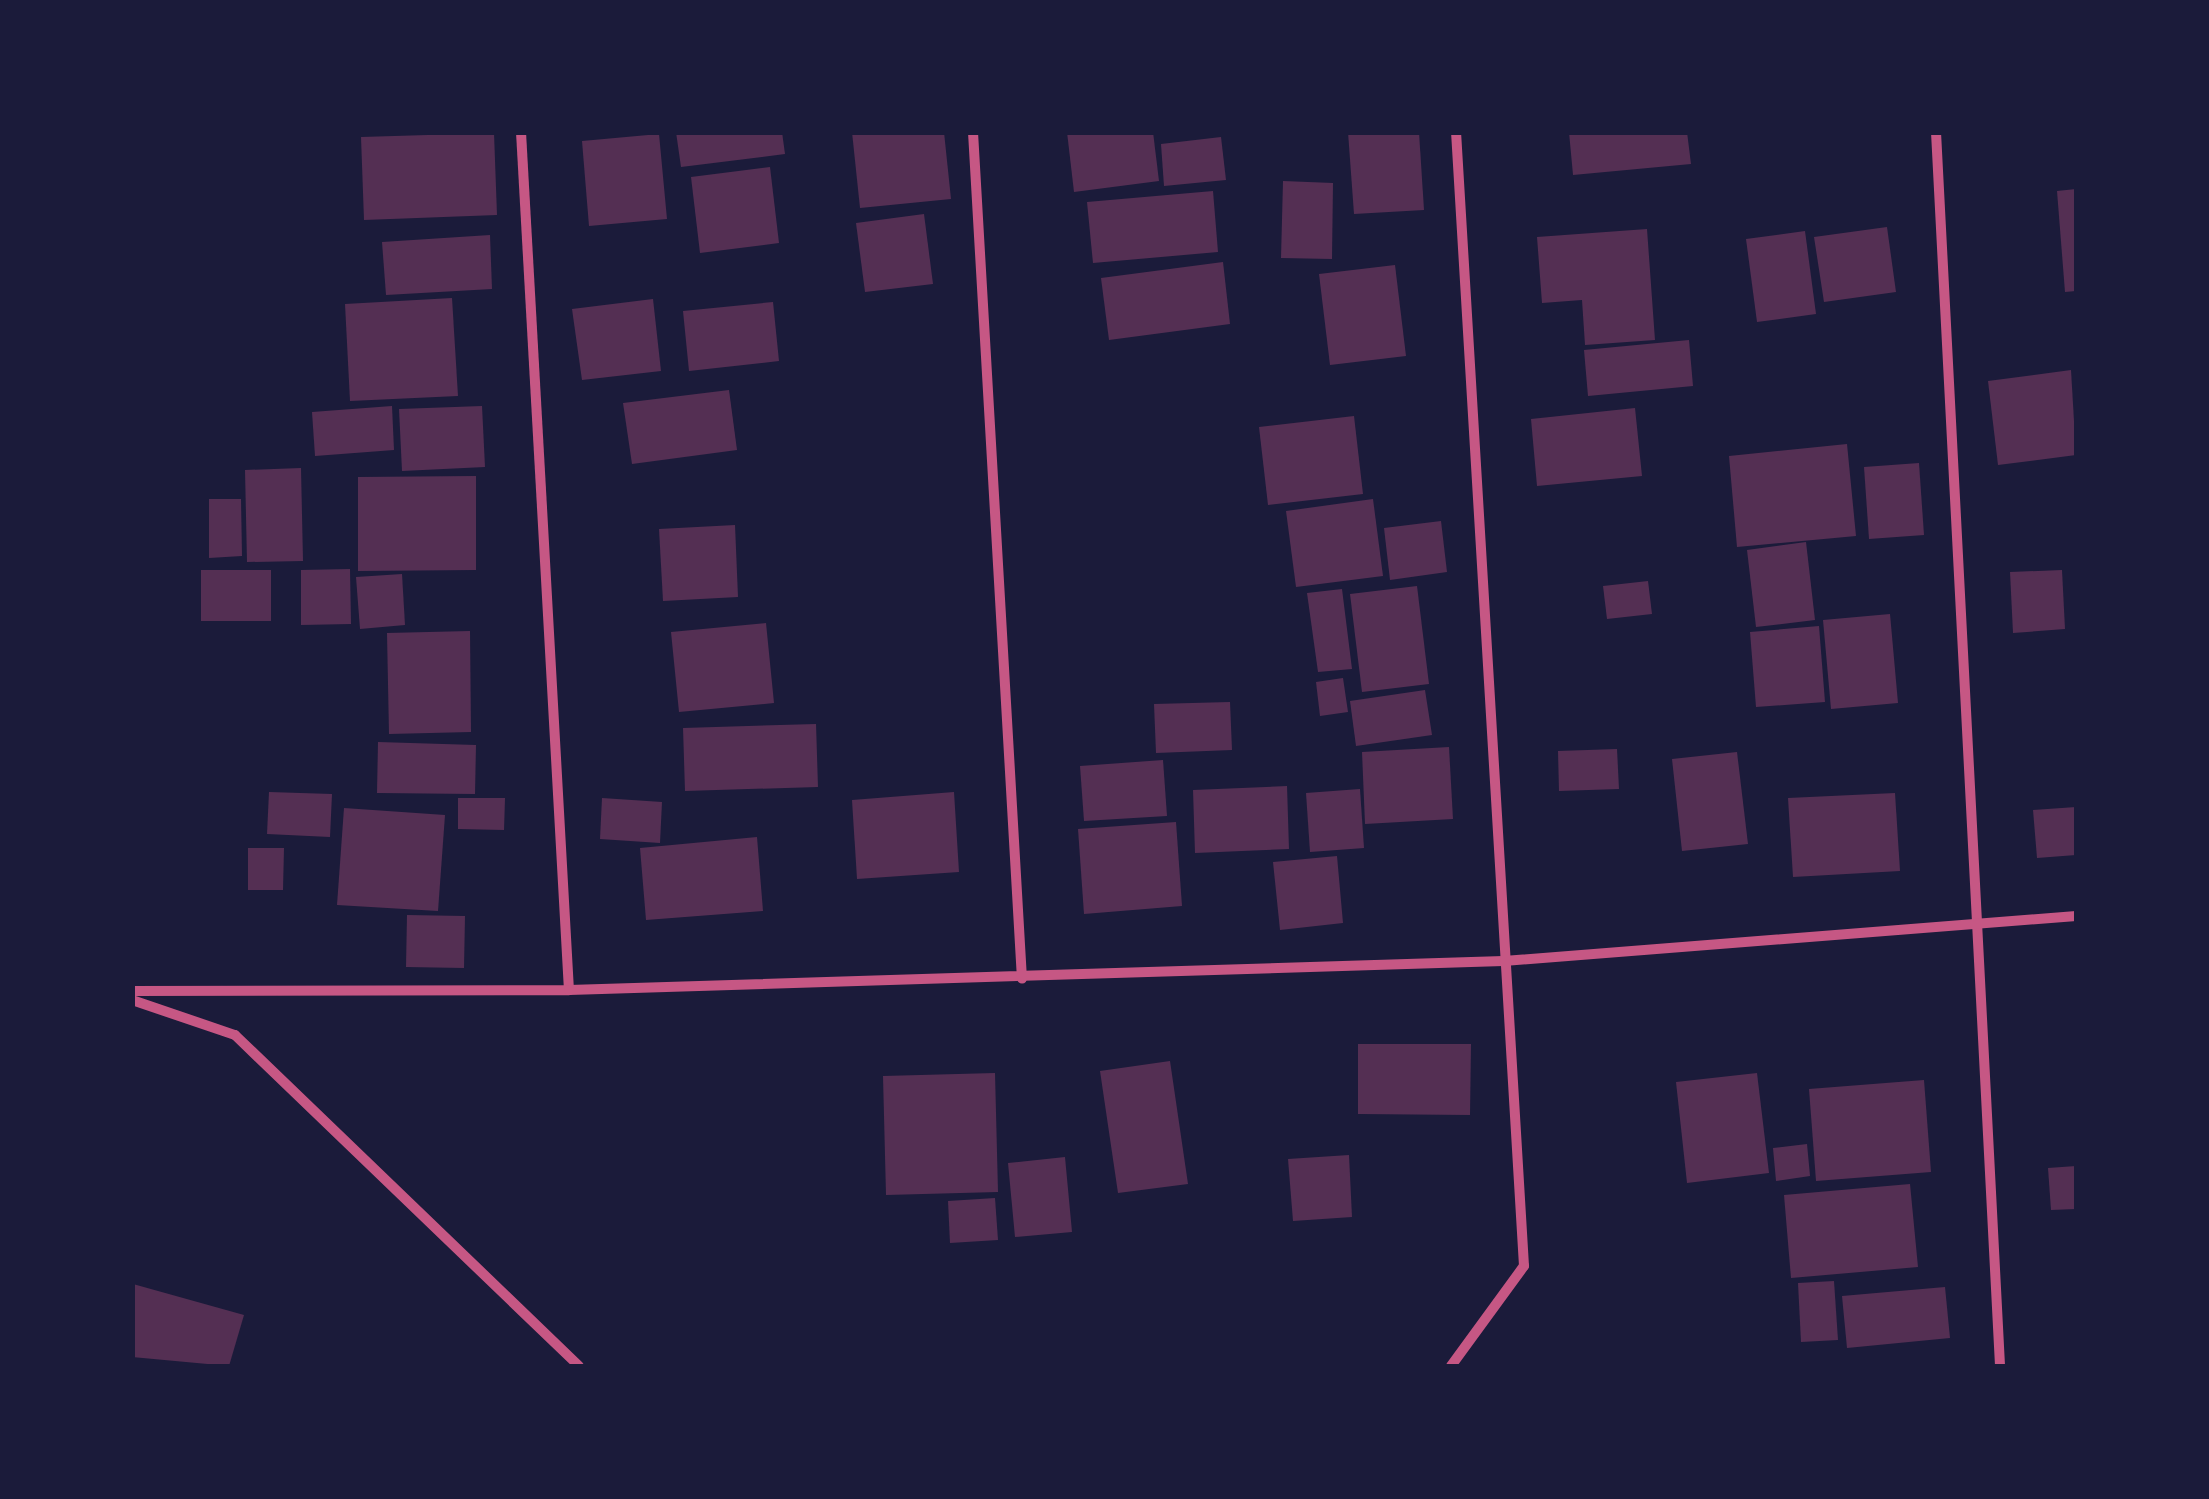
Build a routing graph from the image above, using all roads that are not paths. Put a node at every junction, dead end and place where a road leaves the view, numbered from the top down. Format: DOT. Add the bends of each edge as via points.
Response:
graph roads {
  1 [pos="521,132"];
  2 [pos="974,132"];
  3 [pos="1456,132"];
  4 [pos="1936,132"];
  5 [pos="2076,916"];
  6 [pos="1978,926"];
  7 [pos="1504,961"];
  8 [pos="1022,979"];
  9 [pos="569,990"];
  10 [pos="132,992"];
  11 [pos="132,1000"];
  12 [pos="579,1366"];
  13 [pos="1451,1366"];
  14 [pos="2000,1366"];
  1 -- 9 [label="street"];
  2 -- 8 [label="street"];
  3 -- 7 [label="street"];
  4 -- 6 [label="street"];
  5 -- 6 [label="street"];
  6 -- 7 [label="street"];
  6 -- 14 [label="street"];
  7 -- 8 [label="street"];
  7 -- 13 [label="street" via="1524,1266"];
  8 -- 9 [label="street"];
  9 -- 10 [label="street"];
  11 -- 12 [label="street" via="235,1035"];
}
